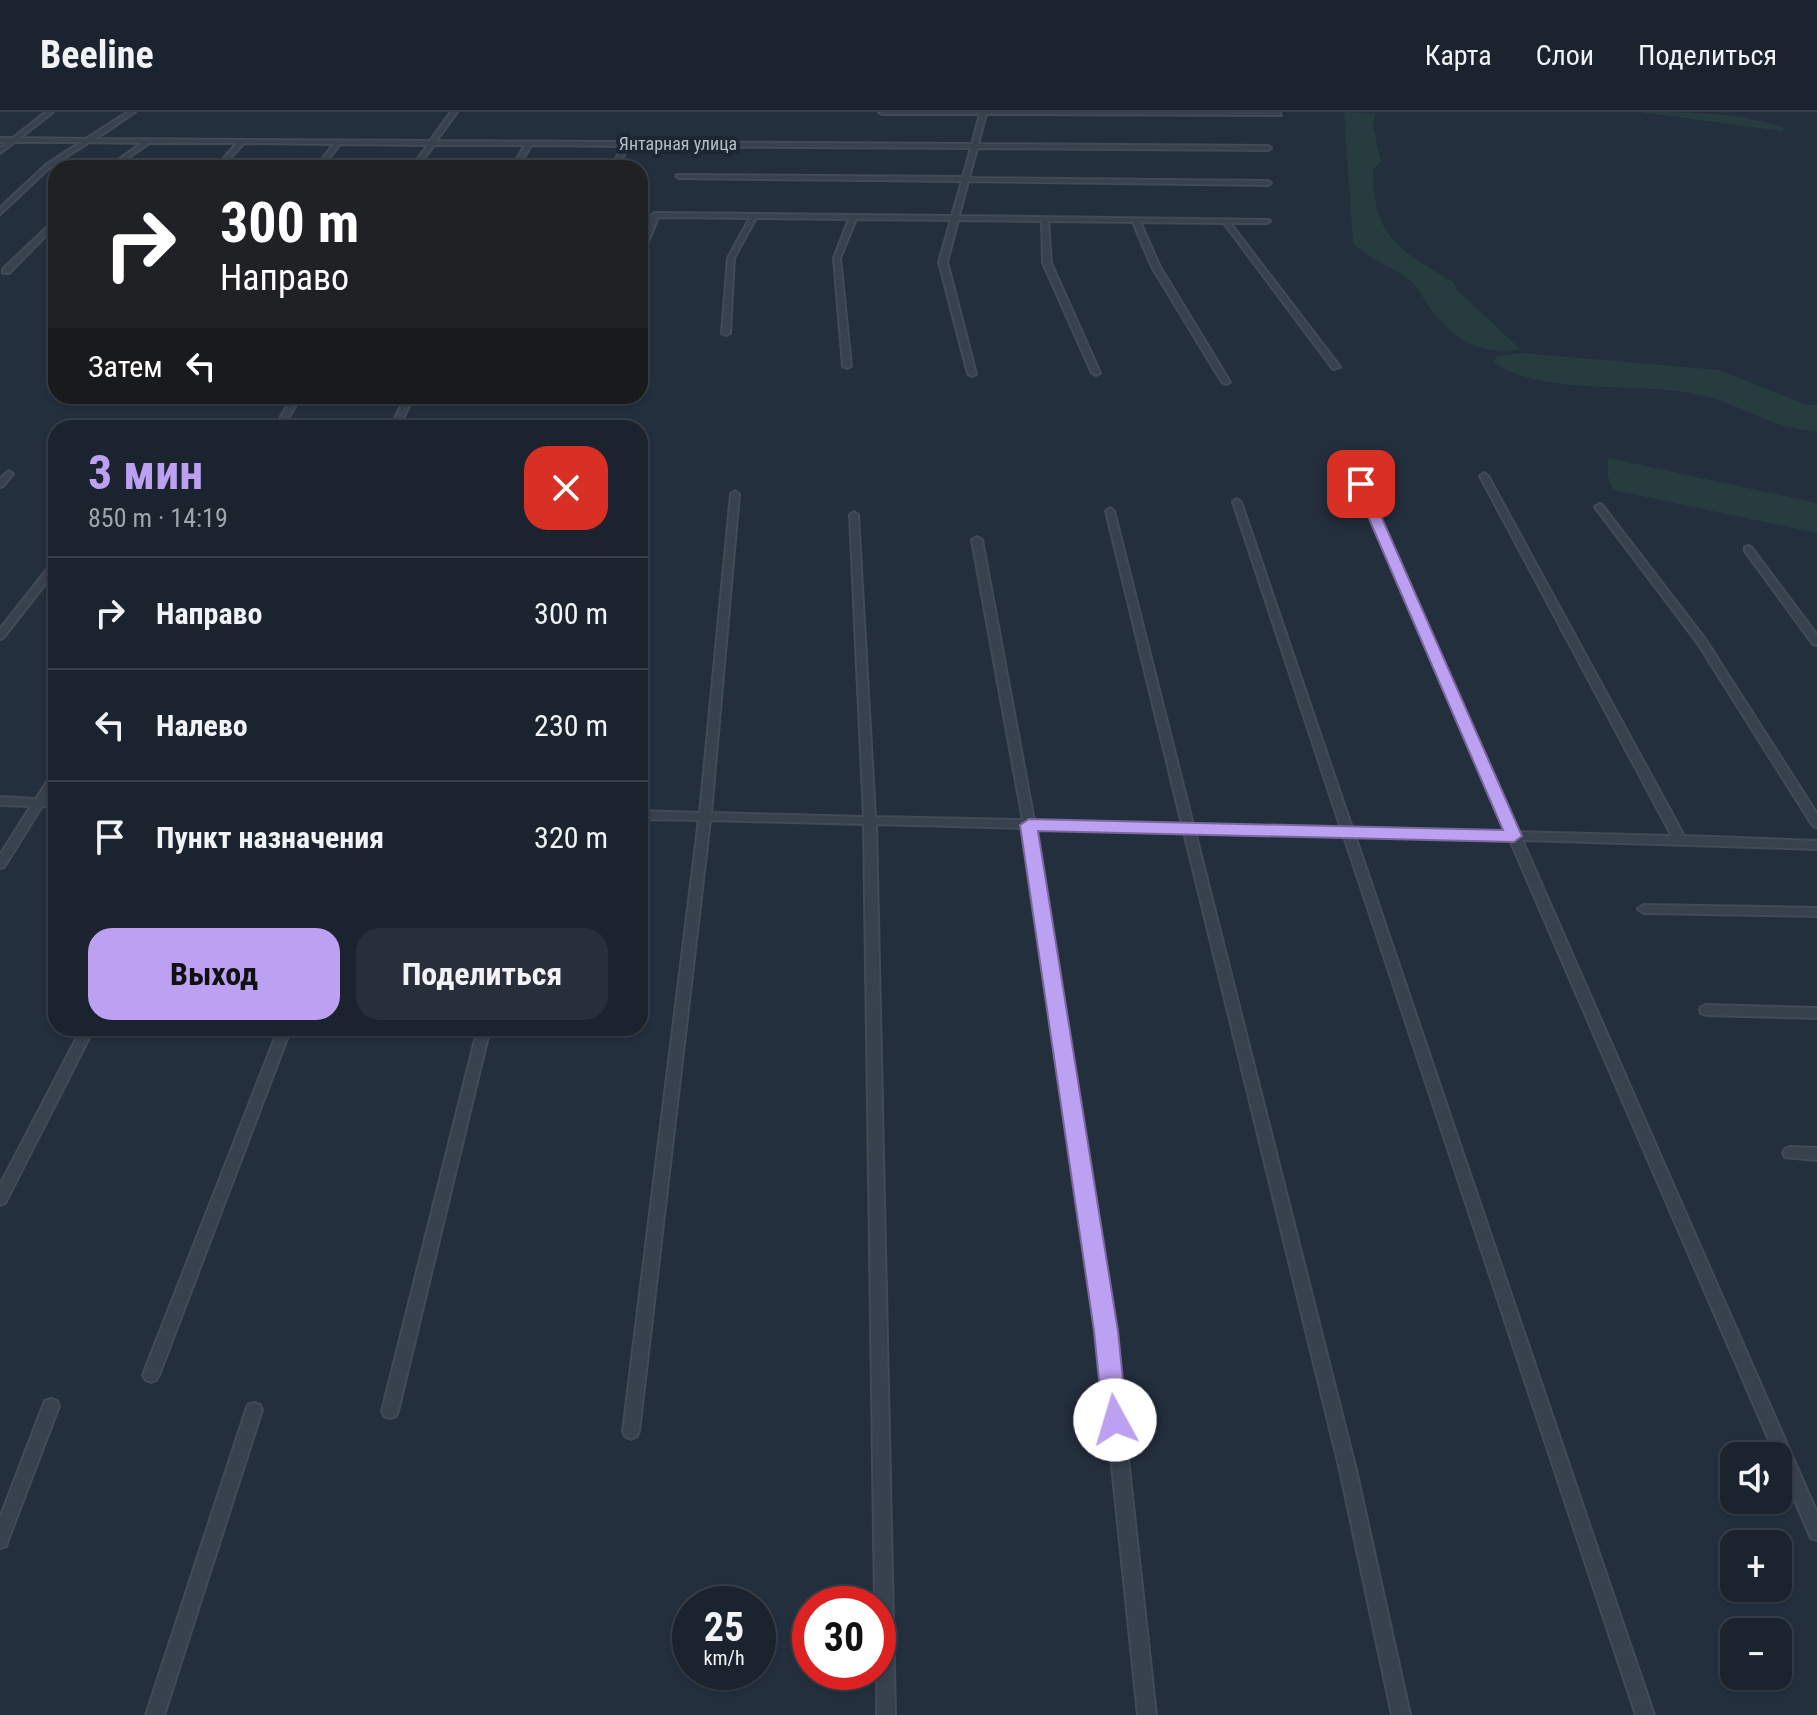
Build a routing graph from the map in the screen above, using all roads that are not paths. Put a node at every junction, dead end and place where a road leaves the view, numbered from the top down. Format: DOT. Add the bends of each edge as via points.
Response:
graph roads {
  1 [pos="31,112"];
  2 [pos="50,112"];
  3 [pos="132,112"];
  4 [pos="454,112"];
  5 [pos="882,112"];
  6 [pos="984,112"];
  7 [pos="1279,114"];
  8 [pos="0,140"];
  9 [pos="12,140"];
  10 [pos="88,140"];
  11 [pos="148,141"];
  12 [pos="243,141"];
  13 [pos="339,141"];
  14 [pos="431,142"];
  15 [pos="530,142"];
  16 [pos="626,143"];
  17 [pos="974,145"];
  18 [pos="1268,148"];
  19 [pos="0,151"];
  20 [pos="57,160"];
  21 [pos="121,160"];
  22 [pos="225,160"];
  23 [pos="324,160"];
  24 [pos="419,160"];
  25 [pos="520,160"];
  26 [pos="619,160"];
  27 [pos="48,166"];
  28 [pos="679,176"];
  29 [pos="965,179"];
  30 [pos="1268,183"];
  31 [pos="0,212"];
  32 [pos="754,216"];
  33 [pos="853,217"];
  34 [pos="955,217"];
  35 [pos="1045,218"];
  36 [pos="1135,219"];
  37 [pos="1225,220"];
  38 [pos="1267,221"];
  39 [pos="48,229"];
  40 [pos="648,234"];
  41 [pos="6,271"];
  42 [pos="726,333"];
  43 [pos="847,366"];
  44 [pos="1336,367"];
  45 [pos="1096,373"];
  46 [pos="972,374"];
  47 [pos="1226,382"];
  48 [pos="291,407"];
  49 [pos="283,420"];
  50 [pos="9,474"];
  51 [pos="1484,476"];
  52 [pos="0,484"];
  53 [pos="1361,484"];
  54 [pos="735,494"];
  55 [pos="1237,502"];
  56 [pos="1599,507"];
  57 [pos="1110,511"];
  58 [pos="854,515"];
  59 [pos="977,540"];
  60 [pos="1748,549"];
  61 [pos="48,574"];
  62 [pos="0,636"];
  63 [pos="1817,642"];
  64 [pos="48,788"];
  65 [pos="0,801"];
  66 [pos="39,802"];
  67 [pos="48,803"];
  68 [pos="648,815"];
  69 [pos="705,817"];
  70 [pos="870,820"];
  71 [pos="1817,823"];
  72 [pos="1029,825"];
  73 [pos="1189,829"];
  74 [pos="1350,832"];
  75 [pos="1514,836"];
  76 [pos="1680,840"];
  77 [pos="1817,845"];
  78 [pos="0,864"];
  79 [pos="1644,909"];
  80 [pos="1817,912"];
  81 [pos="1706,1010"];
  82 [pos="1817,1013"];
  83 [pos="84,1036"];
  84 [pos="282,1036"];
  85 [pos="482,1036"];
  86 [pos="1790,1153"];
  87 [pos="1817,1154"];
  88 [pos="0,1199"];
  89 [pos="151,1375"];
  90 [pos="51,1406"];
  91 [pos="254,1410"];
  92 [pos="390,1411"];
  93 [pos="631,1431"];
  94 [pos="1817,1532"];
  95 [pos="0,1540"];
  96 [pos="155,1715"];
  97 [pos="886,1715"];
  98 [pos="1147,1715"];
  99 [pos="1401,1715"];
  100 [pos="1645,1715"];
  1 -- 2 [label="street"];
  2 -- 9 [label="street"];
  3 -- 10 [label="street"];
  4 -- 14 [label="street"];
  5 -- 6 [label="street"];
  6 -- 7 [label="street"];
  6 -- 17 [label="street"];
  8 -- 9 [label="street, Янтарная улица"];
  9 -- 10 [label="street, Янтарная улица"];
  9 -- 19 [label="street"];
  10 -- 11 [label="street, Янтарная улица"];
  10 -- 20 [label="street"];
  11 -- 12 [label="street, Янтарная улица"];
  11 -- 21 [label="street"];
  12 -- 13 [label="street, Янтарная улица"];
  12 -- 22 [label="street"];
  13 -- 14 [label="street, Янтарная улица"];
  13 -- 23 [label="street"];
  14 -- 15 [label="street, Янтарная улица"];
  14 -- 24 [label="street"];
  15 -- 16 [label="street, Янтарная улица"];
  15 -- 25 [label="street"];
  16 -- 17 [label="street, Янтарная улица"];
  16 -- 26 [label="street"];
  17 -- 18 [label="street, Янтарная улица"];
  17 -- 29 [label="street"];
  27 -- 31 [label="street"];
  28 -- 29 [label="street"];
  29 -- 30 [label="street"];
  29 -- 34 [label="street"];
  32 -- 33 [label="street"];
  32 -- 40 [label="street" via="655,215"];
  32 -- 42 [label="street" via="731,258"];
  33 -- 34 [label="street"];
  33 -- 43 [label="street" via="837,258"];
  34 -- 35 [label="street"];
  34 -- 46 [label="street" via="943,262"];
  35 -- 36 [label="street"];
  35 -- 45 [label="street" via="1047,263"];
  36 -- 37 [label="street"];
  36 -- 47 [label="street" via="1156,267"];
  37 -- 38 [label="street"];
  37 -- 44 [label="street"];
  39 -- 41 [label="street"];
  48 -- 49 [label="street"];
  50 -- 52 [label="street"];
  51 -- 76 [label="street"];
  53 -- 75 [label="street"];
  54 -- 69 [label="street"];
  55 -- 74 [label="street"];
  56 -- 71 [label="street" via="1701,641"];
  57 -- 73 [label="street"];
  58 -- 70 [label="street"];
  59 -- 72 [label="street"];
  60 -- 63 [label="street"];
  61 -- 62 [label="street"];
  64 -- 66 [label="street"];
  65 -- 66 [label="street"];
  66 -- 67 [label="street"];
  66 -- 78 [label="street"];
  68 -- 69 [label="street"];
  69 -- 70 [label="street"];
  69 -- 93 [label="street"];
  70 -- 72 [label="street"];
  70 -- 97 [label="street"];
  72 -- 73 [label="street"];
  72 -- 98 [label="street" via="1106,1331"];
  73 -- 74 [label="street"];
  73 -- 99 [label="street" via="1348,1470"];
  74 -- 75 [label="street"];
  74 -- 100 [label="street"];
  75 -- 76 [label="street"];
  75 -- 94 [label="street"];
  76 -- 77 [label="street"];
  79 -- 80 [label="street"];
  81 -- 82 [label="street"];
  83 -- 88 [label="street"];
  84 -- 89 [label="street"];
  85 -- 92 [label="street"];
  86 -- 87 [label="street"];
  90 -- 95 [label="street"];
  91 -- 96 [label="street"];
}
